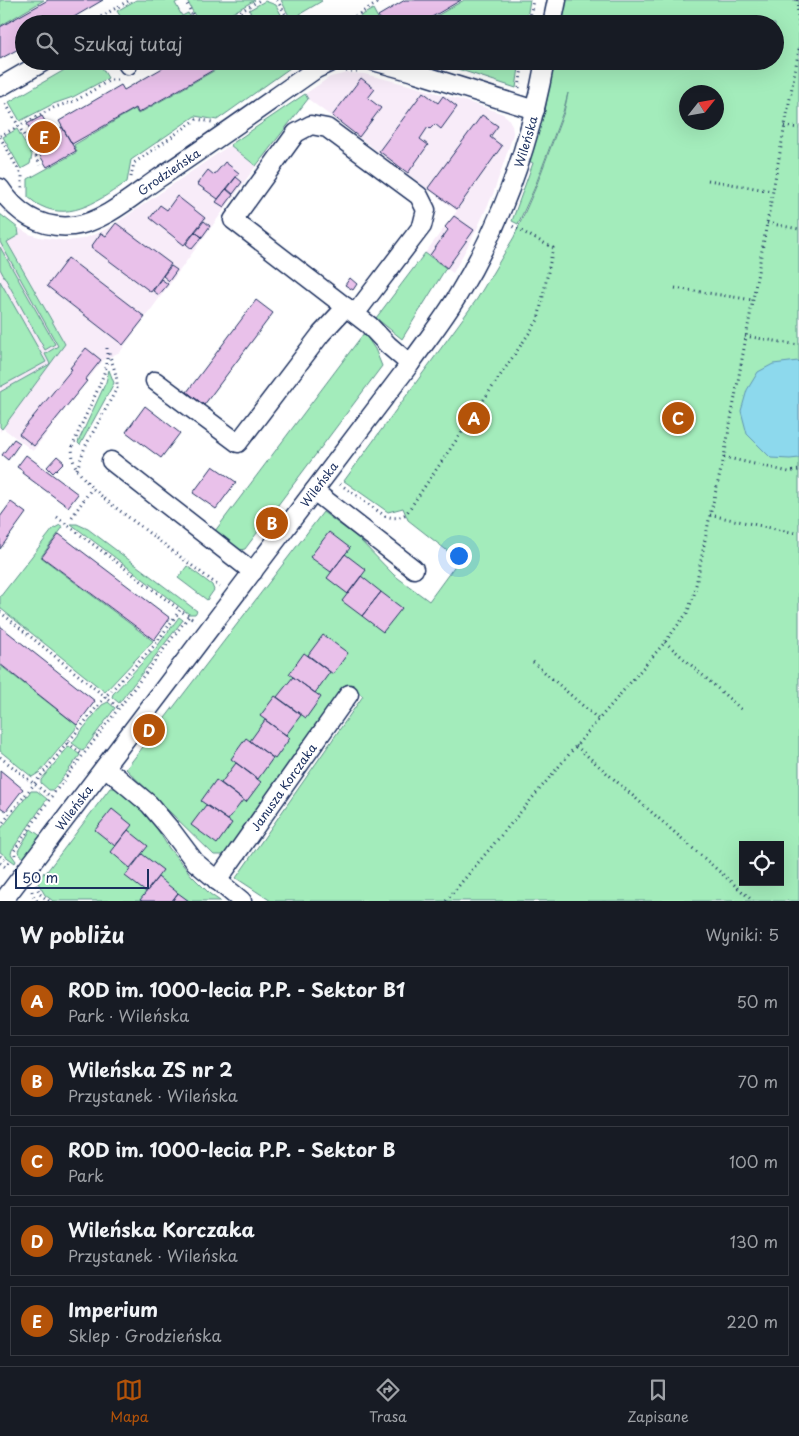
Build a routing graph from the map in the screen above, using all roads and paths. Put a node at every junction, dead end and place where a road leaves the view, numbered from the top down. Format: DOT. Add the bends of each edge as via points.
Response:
graph roads {
  1 [pos="130,0"];
  2 [pos="185,0"];
  3 [pos="260,0"];
  4 [pos="278,0"];
  5 [pos="383,0"];
  6 [pos="533,0"];
  7 [pos="557,0"];
  8 [pos="797,0"];
  9 [pos="104,15"];
  10 [pos="192,15"];
  11 [pos="234,15"];
  12 [pos="286,15"];
  13 [pos="357,15"];
  14 [pos="530,15"];
  15 [pos="554,15"];
  16 [pos="799,20"];
  17 [pos="799,27"];
  18 [pos="799,49"];
  19 [pos="34,70"];
  20 [pos="129,70"];
  21 [pos="315,70"];
  22 [pos="406,70"];
  23 [pos="544,70"];
  24 [pos="3,95"];
  25 [pos="535,110"];
  26 [pos="217,123"];
  27 [pos="18,126"];
  28 [pos="784,126"];
  29 [pos="799,128"];
  30 [pos="0,137"];
  31 [pos="41,165"];
  32 [pos="708,180"];
  33 [pos="130,183"];
  34 [pos="0,188"];
  35 [pos="772,191"];
  36 [pos="22,192"];
  37 [pos="767,223"];
  38 [pos="517,229"];
  39 [pos="799,229"];
  40 [pos="675,288"];
  41 [pos="753,300"];
  42 [pos="351,310"];
  43 [pos="745,336"];
  44 [pos="799,345"];
  45 [pos="107,348"];
  46 [pos="410,364"];
  47 [pos="155,381"];
  48 [pos="724,457"];
  49 [pos="112,461"];
  50 [pos="77,470"];
  51 [pos="799,470"];
  52 [pos="326,474"];
  53 [pos="92,488"];
  54 [pos="314,490"];
  55 [pos="710,515"];
  56 [pos="57,517"];
  57 [pos="72,517"];
  58 [pos="795,533"];
  59 [pos="414,569"];
  60 [pos="252,572"];
  61 [pos="180,610"];
  62 [pos="0,612"];
  63 [pos="189,616"];
  64 [pos="208,631"];
  65 [pos="665,642"];
  66 [pos="533,662"];
  67 [pos="349,694"];
  68 [pos="105,697"];
  69 [pos="119,708"];
  70 [pos="741,710"];
  71 [pos="598,719"];
  72 [pos="68,743"];
  73 [pos="576,746"];
  74 [pos="84,755"];
  75 [pos="0,757"];
  76 [pos="105,766"];
  77 [pos="34,784"];
  78 [pos="52,797"];
  79 [pos="0,826"];
  80 [pos="21,860"];
  81 [pos="217,881"];
  82 [pos="31,888"];
  83 [pos="6,897"];
  84 [pos="448,900"];
  85 [pos="37,901"];
  86 [pos="242,901"];
  87 [pos="753,901"];
  1 -- 9 [label="path"];
  2 -- 10 [label="path"];
  3 -- 11 [label="path"];
  4 -- 12 [label="path"];
  5 -- 13 [label="path"];
  6 -- 14 [label="path"];
  7 -- 15 [label="street"];
  8 -- 16 [label="path"];
  16 -- 17 [label="path"];
  18 -- 28 [label="path"];
  19 -- 24 [label="street"];
  20 -- 27 [label="path" via="119,81 110,80 75,101 55,107"];
  21 -- 34 [label="street, Grodzieńska" via="100,217 75,226 43,224 20,212"];
  22 -- 25 [label="street"];
  23 -- 25 [label="street, Wileńska"];
  24 -- 27 [label="path"];
  25 -- 46 [label="street, Wileńska" via="514,181 496,223 458,296"];
  26 -- 33 [label="path" via="197,119 134,163"];
  27 -- 30 [label="path"];
  27 -- 31 [label="path"];
  28 -- 29 [label="path"];
  28 -- 35 [label="path"];
  30 -- 36 [label="path" via="22,176"];
  32 -- 35 [label="path"];
  35 -- 37 [label="path"];
  37 -- 39 [label="path"];
  37 -- 41 [label="path"];
  38 -- 52 [label="path" via="553,248 538,320 406,514 392,518 385,516"];
  40 -- 41 [label="path"];
  41 -- 43 [label="path"];
  42 -- 42 [label="street" via="233,220 296,133 311,125 327,128 419,196 426,210 422,226"];
  42 -- 46 [label="street"];
  42 -- 47 [label="street" via="322,334 238,443"];
  43 -- 44 [label="path"];
  43 -- 48 [label="path"];
  45 -- 50 [label="path" via="117,388"];
  46 -- 52 [label="street, Wileńska"];
  48 -- 51 [label="path" via="789,472"];
  48 -- 55 [label="path"];
  49 -- 60 [label="street"];
  52 -- 54 [label="street, Wileńska"];
  53 -- 57 [label="path"];
  54 -- 59 [label="street"];
  54 -- 60 [label="street, Wileńska"];
  55 -- 58 [label="path"];
  55 -- 65 [label="path" via="694,595 686,613"];
  56 -- 61 [label="path"];
  60 -- 64 [label="street, Wileńska"];
  61 -- 63 [label="path"];
  61 -- 68 [label="path" via="154,646"];
  62 -- 68 [label="path"];
  63 -- 64 [label="path"];
  63 -- 69 [label="path"];
  64 -- 76 [label="street, Wileńska"];
  65 -- 70 [label="path"];
  65 -- 71 [label="path"];
  66 -- 71 [label="path"];
  67 -- 81 [label="street, Janusza Korczaka"];
  68 -- 69 [label="path"];
  68 -- 72 [label="path"];
  69 -- 74 [label="path"];
  71 -- 73 [label="path"];
  72 -- 74 [label="path"];
  72 -- 77 [label="path"];
  73 -- 84 [label="path"];
  73 -- 87 [label="path"];
  74 -- 78 [label="path"];
  75 -- 77 [label="path"];
  76 -- 81 [label="street" via="149,804 195,862"];
  76 -- 83 [label="street, Wileńska"];
  77 -- 78 [label="path"];
  77 -- 79 [label="path"];
  78 -- 80 [label="path" via="14,851"];
  81 -- 86 [label="street"];
  82 -- 85 [label="path"];
}
